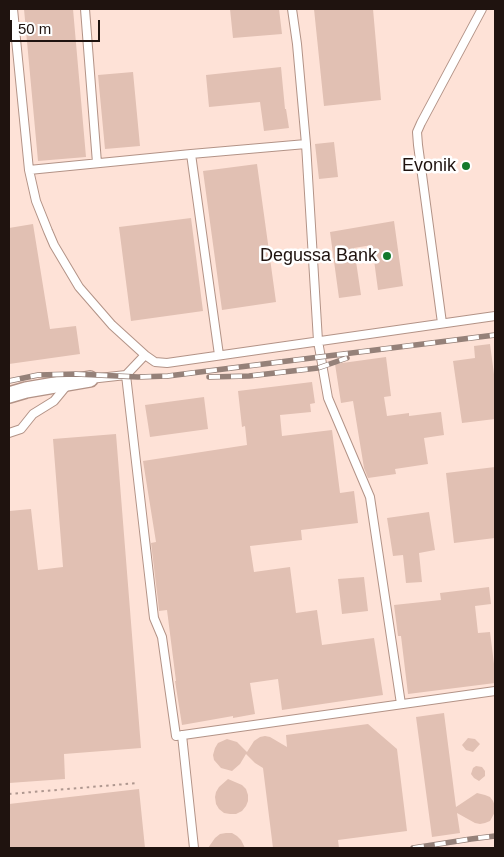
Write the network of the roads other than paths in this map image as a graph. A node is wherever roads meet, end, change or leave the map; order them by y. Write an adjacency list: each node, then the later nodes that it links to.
1 (13, 9): 8 (lane)
2 (85, 9): 7 (lane)
3 (292, 9): 5 (lane)
4 (482, 9): 11 (lane)
5 (306, 144): 6 (lane); 12 (lane)
6 (191, 154): 7 (lane); 14 (lane)
7 (97, 163): 8 (lane)
8 (28, 170): 13 (lane)
9 (495, 316): 10 (lane); 11 (lane)
10 (495, 320)
11 (442, 323): 12 (lane)
12 (318, 341): 14 (lane); 21 (lane)
13 (145, 355): 14 (lane); 15 (lane)
14 (219, 355)
15 (126, 375): 16 (lane); 22 (lane)
16 (90, 379): 17 (street)
17 (70, 382): 18 (street); 19 (lane)
18 (9, 395)
19 (9, 433)
20 (495, 691): 21 (lane)
21 (401, 704): 22 (lane)
22 (182, 735): 23 (lane)
23 (194, 848)

